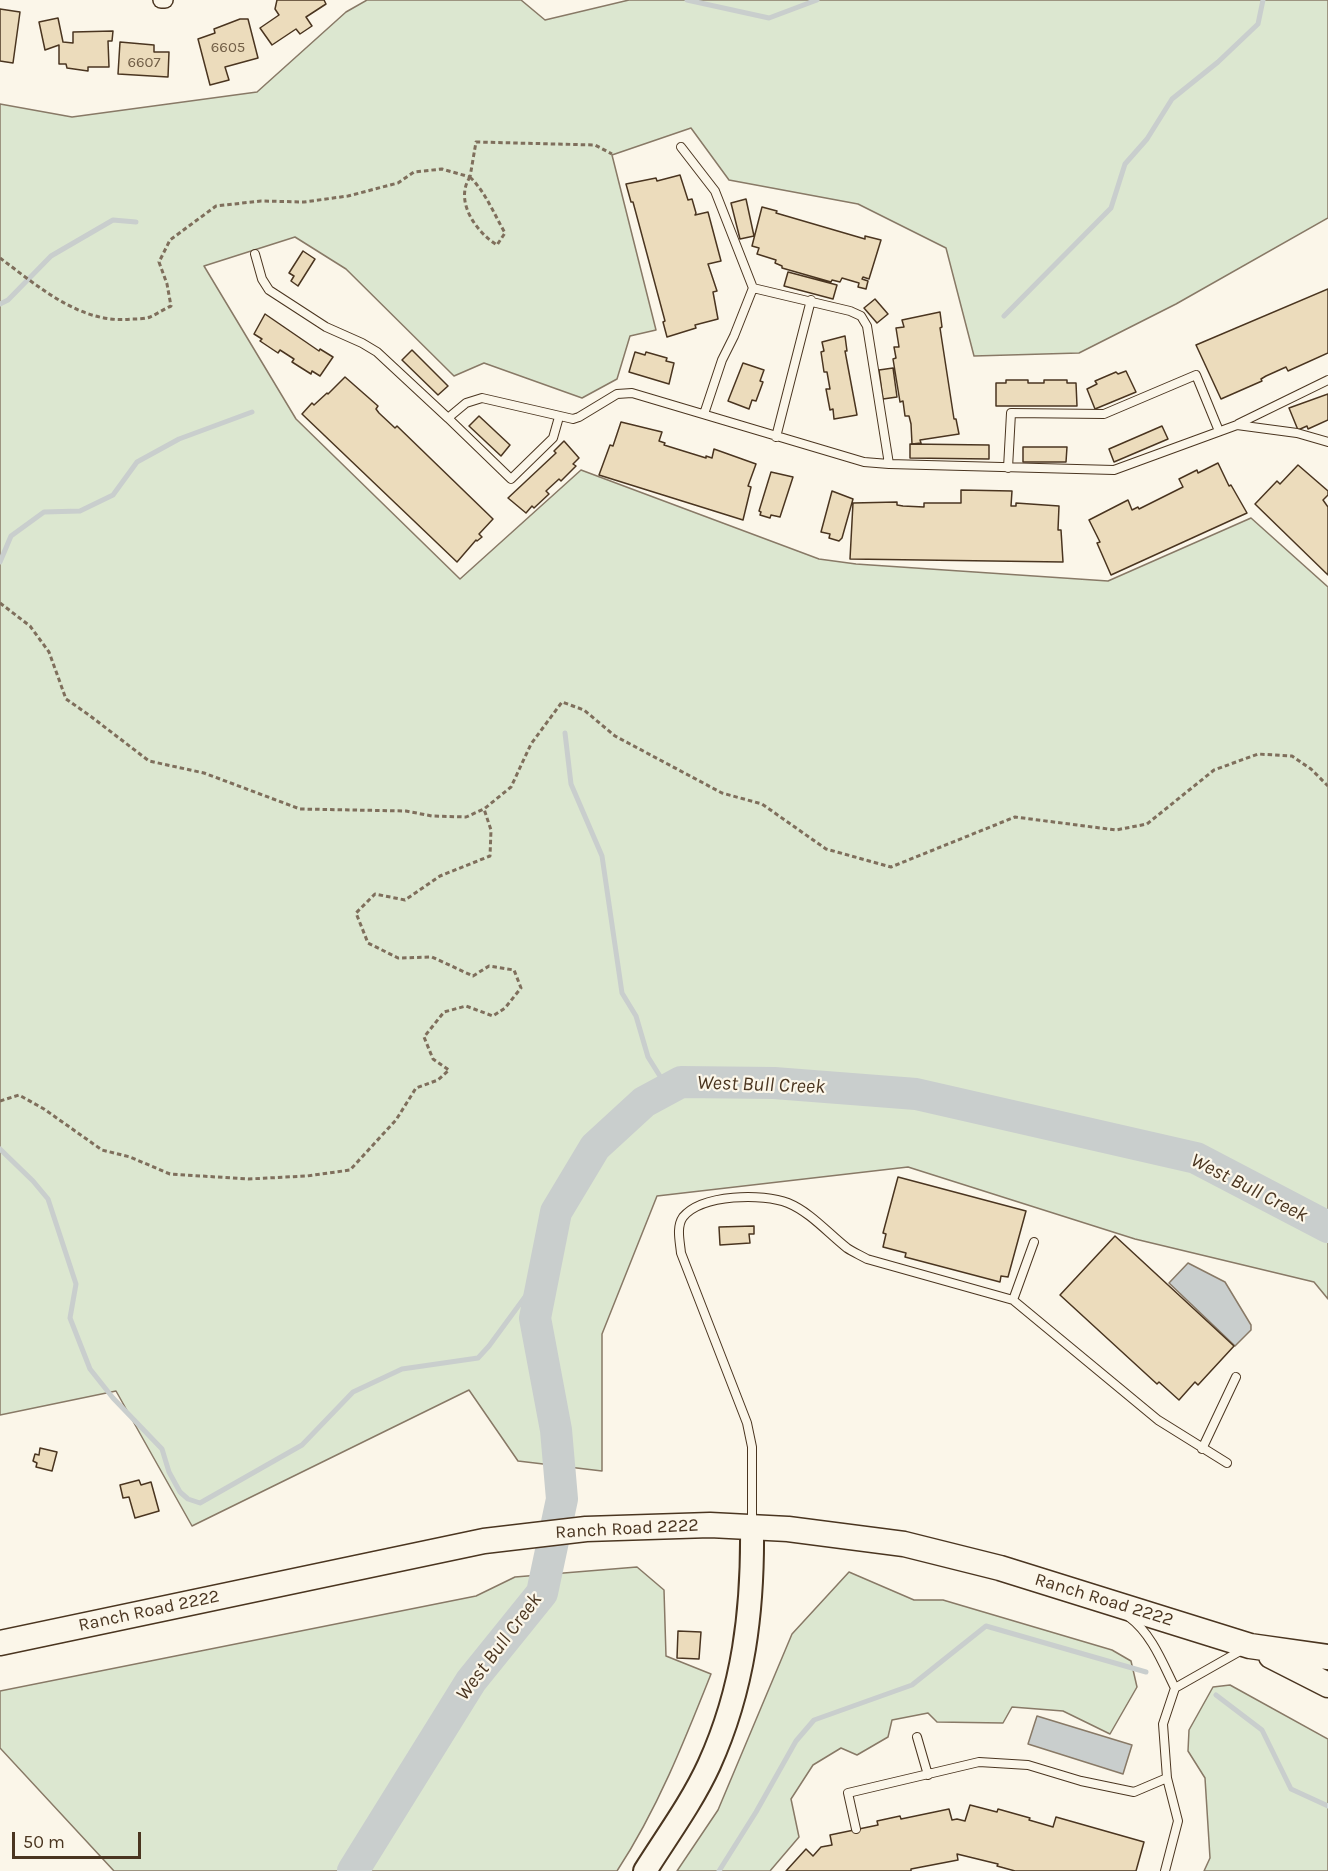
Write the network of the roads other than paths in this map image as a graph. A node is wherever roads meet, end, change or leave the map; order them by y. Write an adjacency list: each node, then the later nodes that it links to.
1 (681, 147): 3 (lane)
2 (255, 254): 8 (lane)
3 (753, 288): 4 (lane); 6 (lane)
4 (811, 300): 11 (lane); 13 (lane)
5 (1328, 380): 9 (lane)
6 (704, 414): 7 (lane); 11 (lane)
7 (559, 417): 8 (lane); 8 (lane)
8 (448, 418)
9 (1237, 425): 10 (lane); 12 (lane)
10 (1220, 431): 14 (lane); 14 (lane)
11 (776, 437): 13 (lane)
12 (1328, 442)
13 (889, 464): 14 (lane)
14 (1008, 468)
15 (1034, 1242): 16 (lane)
16 (1012, 1300): 18 (lane); 20 (lane)
17 (1236, 1377): 18 (lane)
18 (1202, 1449): 19 (lane)
19 (1227, 1463)
20 (752, 1527): 21 (main road, Ranch Road 2222); 22 (main road, Ranch Road 2222); 31 (street)
21 (1108, 1601): 23 (main road, Ranch Road 2222); 26 (lane)
22 (0, 1643)
23 (1250, 1646): 24 (main road, Ranch Road 2222); 25 (main road, Ranch Road 2222); 26 (lane)
24 (1328, 1657)
25 (1328, 1684)
26 (1175, 1688): 29 (lane)
27 (917, 1737): 28 (lane)
28 (928, 1774): 29 (lane); 30 (lane)
29 (1167, 1778): 32 (lane)
30 (856, 1829)
31 (645, 1871)
32 (1164, 1871)

